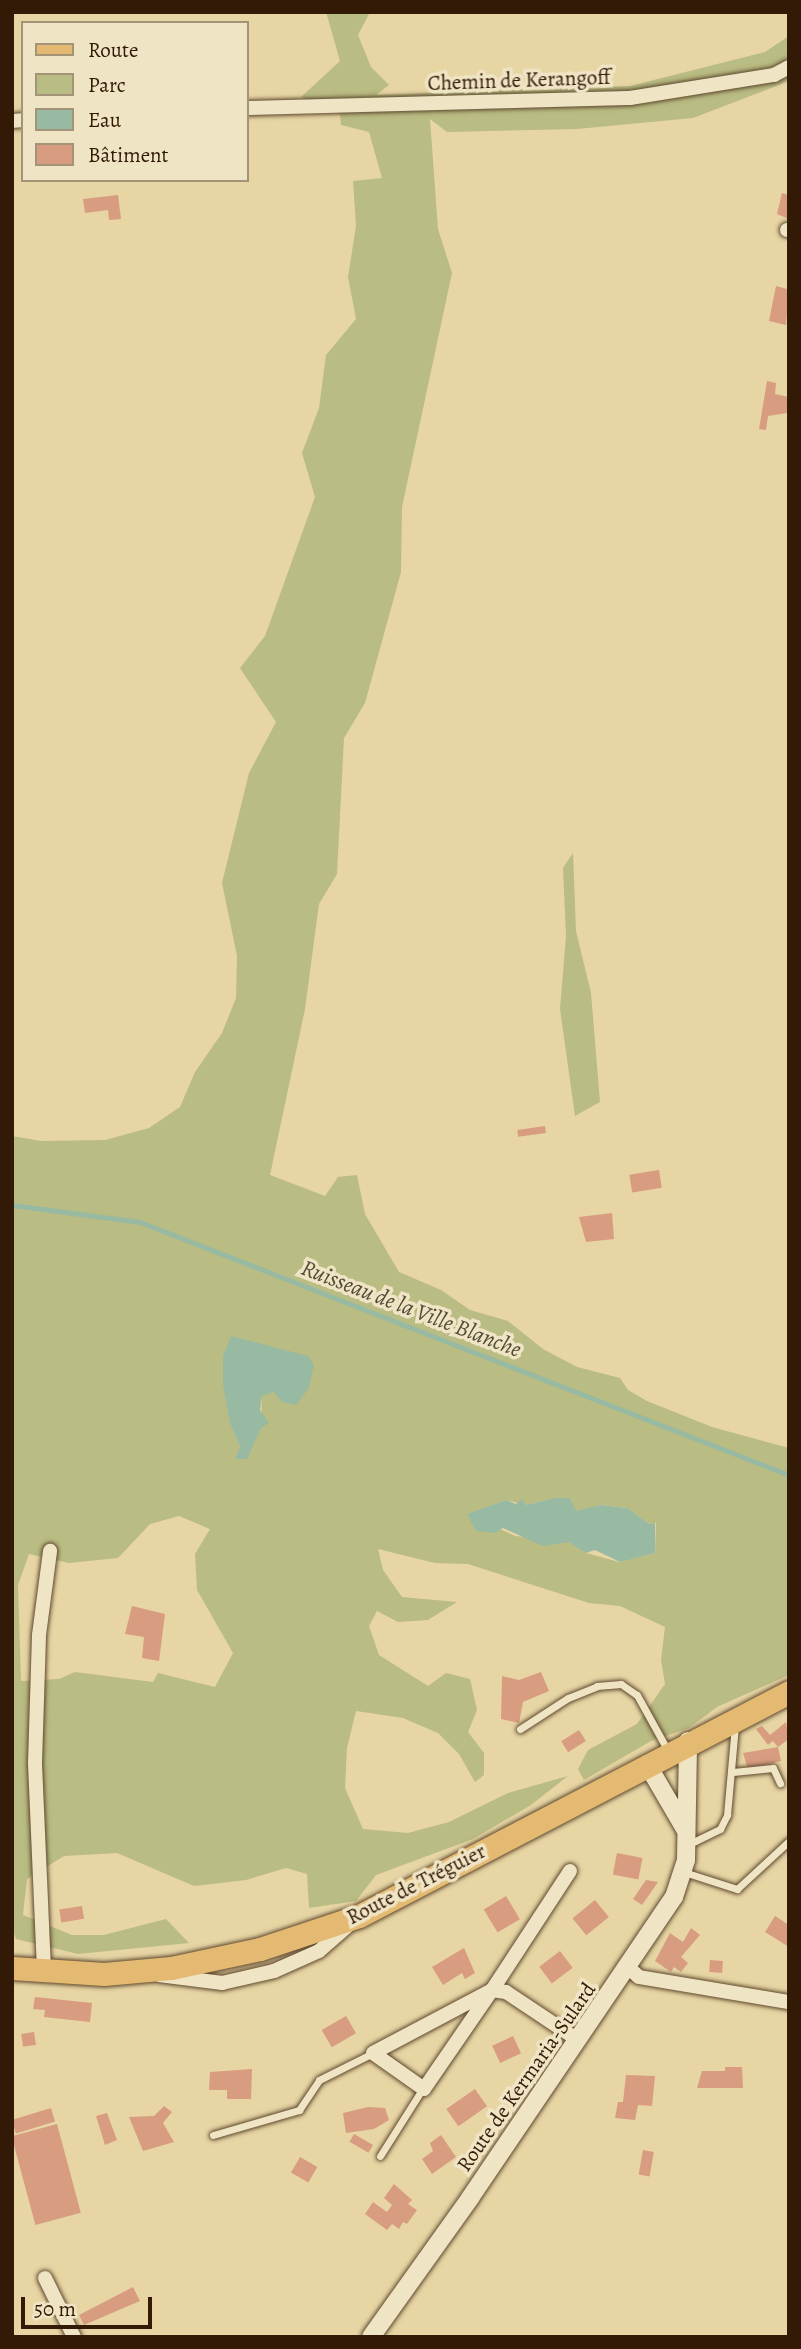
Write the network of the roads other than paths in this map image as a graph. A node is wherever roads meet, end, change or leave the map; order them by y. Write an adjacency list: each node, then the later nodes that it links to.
1 (789, 67): 2 (street, Chemin de Kerangoff)
2 (248, 108)
3 (50, 1551): 17 (street)
4 (789, 1692): 5 (main road, Route de Tréguier)
5 (736, 1719): 7 (main road, Route de Tréguier); 9 (lane)
6 (520, 1729): 7 (lane)
7 (678, 1747): 8 (main road, Route de Tréguier); 11 (street, Route de Kermaria-Sulard)
8 (647, 1764): 11 (street); 17 (main road, Route de Tréguier)
9 (733, 1772): 10 (lane); 11 (lane)
10 (780, 1783)
11 (686, 1837): 14 (street, Route de Kermaria-Sulard)
12 (789, 1841): 14 (lane)
13 (570, 1871): 18 (street)
14 (684, 1872): 16 (street, Route de Kermaria-Sulard)
15 (12, 1968): 17 (main road, Route de Tréguier)
16 (629, 1968): 19 (street); 20 (street, Route de Kermaria-Sulard)
17 (44, 1970)
18 (492, 1990): 20 (street); 21 (street); 22 (street)
19 (789, 2001)
20 (578, 2039): 27 (street, Route de Kermaria-Sulard)
21 (373, 2053): 22 (street); 23 (lane)
22 (423, 2088): 24 (lane)
23 (213, 2135)
24 (380, 2156)
25 (45, 2278): 26 (street)
26 (74, 2337)
27 (370, 2337)

